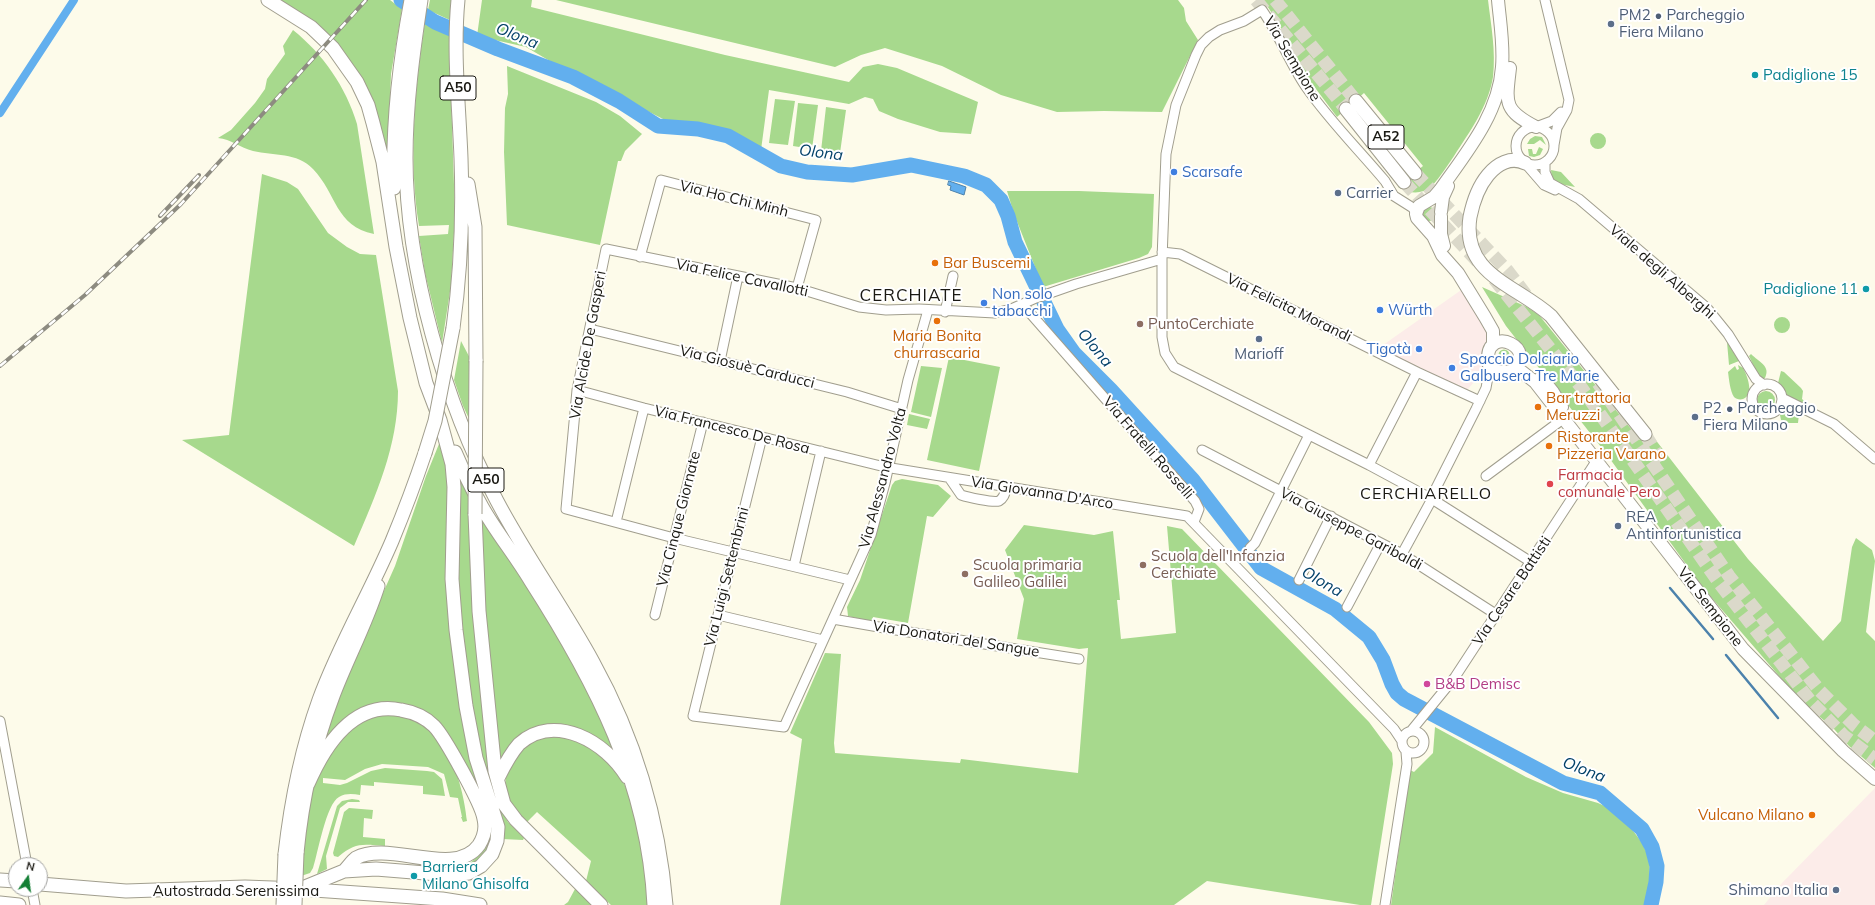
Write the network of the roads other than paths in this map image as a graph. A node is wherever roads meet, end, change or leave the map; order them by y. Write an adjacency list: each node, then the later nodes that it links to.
1 (268, 0): 24 (highway)
2 (411, 0): 7 (highway)
3 (421, 0): 7 (highway, A50)
4 (458, 0): 12 (highway, A50)
5 (1545, 0): 8 (street)
6 (1499, 5): 11 (main road); 16 (main road)
7 (412, 23): 24 (highway); 111 (highway, A50)
8 (1565, 89): 11 (street); 13 (street)
9 (1356, 101): 17 (highway, A52)
10 (1346, 109): 19 (highway, A52)
11 (1536, 128): 13 (street); 14 (street)
12 (460, 134): 71 (highway, A50, bridge); 95 (highway, bridge)
13 (1554, 145): 15 (street)
14 (1525, 162): 15 (street); 20 (street, Viale degli Alberghi); 53 (highway)
15 (1545, 162): 20 (street, Viale degli Alberghi)
16 (1458, 165): 21 (main road); 22 (main road)
17 (1415, 173)
18 (1385, 181): 21 (street, Via Sempione); 23 (street, Via Sempione); 26 (street, Via Sempione)
19 (1404, 182)
20 (1567, 191): 39 (street, Viale degli Alberghi)
21 (1424, 203): 22 (main road); 23 (main road)
22 (1441, 214): 23 (main road); 35 (main road)
23 (1419, 219): 36 (main road, Via Sempione)
24 (396, 248): 51 (highway)
25 (606, 249): 27 (street, Via Felice Cavallotti); 34 (street, Via Alcide De Gasperi)
26 (1162, 255): 31 (street, Via Felice Cavallotti); 42 (street, Via Felicita Morandi); 54 (street)
27 (640, 257): 28 (street, Via Felice Cavallotti); 30 (street, Via Ho Chi Minh)
28 (738, 276): 30 (street, Via Felice Cavallotti); 38 (street)
29 (952, 276): 33 (street)
30 (797, 288): 32 (street, Via Felice Cavallotti)
31 (1023, 305): 33 (street, Via Felice Cavallotti); 69 (street, Via Fratelli Rosselli)
32 (928, 310): 33 (street, Via Felice Cavallotti); 49 (street, Via Alessandro Volta)
33 (945, 312)
34 (590, 329): 38 (street, Via Giosuè Carducci); 44 (street, Via Alcide De Gasperi)
35 (1508, 342): 36 (main road); 37 (main road)
36 (1493, 345): 40 (main road)
37 (1520, 358): 41 (main road); 50 (main road, Via Sempione)
38 (720, 361): 49 (street, Via Giosuè Carducci)
39 (1747, 363): 43 (street, Viale degli Alberghi); 45 (street, Viale degli Alberghi)
40 (1495, 369): 41 (main road); 46 (street)
41 (1512, 371): 50 (main road, Via Sempione)
42 (1417, 372): 46 (street, Via Felicita Morandi); 60 (street)
43 (1764, 385): 45 (street); 47 (street)
44 (577, 390): 48 (street, Via Francesco De Rosa); 68 (street, Via Alcide De Gasperi)
45 (1752, 395): 47 (street)
46 (1480, 401): 66 (street)
47 (1782, 401): 58 (street)
48 (644, 408): 52 (street, Via Francesco De Rosa); 68 (street)
49 (902, 410): 61 (street, Via Alessandro Volta)
50 (1563, 418): 59 (main road, Via Sempione); 62 (street)
51 (440, 420): 98 (highway); 101 (highway)
52 (703, 422): 55 (street, Via Francesco De Rosa); 70 (street, Via Cinque Giornate)
53 (1645, 434)
54 (1309, 435): 60 (street); 65 (street)
55 (762, 437): 57 (street, Via Francesco De Rosa); 74 (street, Via Luigi Settembrini)
56 (1202, 450): 65 (street, Via Giuseppe Garibaldi)
57 (821, 451): 61 (street, Via Francesco De Rosa); 77 (street)
58 (1875, 459)
59 (1597, 460): 76 (street, Via Cesare Battisti); 96 (main road, Via Sempione)
60 (1369, 466): 66 (street)
61 (888, 467): 63 (street, Via Giovanna D'Arco); 78 (street, Via Alessandro Volta)
62 (1486, 476)
63 (950, 479): 64 (street, Via Giovanna D'Arco); 64 (street)
64 (1007, 487): 69 (street, Via Giovanna D'Arco)
65 (1281, 491): 67 (street, Via Giuseppe Garibaldi); 73 (street)
66 (1431, 498): 75 (street); 76 (street)
67 (1331, 516): 72 (street, Via Giuseppe Garibaldi); 79 (street)
68 (616, 522): 70 (street, Via Alcide De Gasperi)
69 (1194, 522): 90 (street, Via Fratelli Rosselli)
70 (674, 538): 74 (street, Via Alcide De Gasperi); 81 (street, Via Cinque Giornate)
71 (392, 541): 97 (highway); 99 (highway, A50)
72 (1381, 543): 75 (street, Via Giuseppe Garibaldi); 80 (street)
73 (1250, 548)
74 (733, 552): 77 (street, Via Alcide De Gasperi); 82 (street, Via Luigi Settembrini)
75 (1402, 554): 83 (street, Via Giuseppe Garibaldi)
76 (1531, 562): 83 (street, Via Cesare Battisti)
77 (794, 566): 78 (street, Via Alcide De Gasperi)
78 (850, 580): 84 (street, Via Alessandro Volta)
79 (1299, 580)
80 (1347, 607)
81 (655, 615)
82 (718, 615): 85 (street); 89 (street, Via Luigi Settembrini)
83 (1497, 615): 87 (street, Via Cesare Battisti)
84 (833, 619): 85 (street, Via Alessandro Volta); 86 (street, Via Donatori del Sangue)
85 (823, 640): 89 (street, Via Alessandro Volta)
86 (1079, 659)
87 (1423, 718): 91 (street, Via Cesare Battisti); 92 (street, Via Cesare Battisti)
88 (0, 721): 100 (street)
89 (784, 727)
90 (1394, 729): 91 (street); 93 (street, Via Fratelli Rosselli)
91 (1410, 731): 92 (street); 93 (street)
92 (1421, 734): 94 (street)
93 (1402, 741): 94 (street)
94 (1410, 753): 112 (street)
95 (498, 778): 98 (highway); 109 (highway)
96 (1875, 779)
97 (308, 784): 99 (highway); 101 (highway)
98 (632, 786): 110 (highway)
99 (291, 853): 106 (highway, A50, bridge); 107 (highway, bridge)
100 (26, 857)
101 (344, 871): 103 (highway)
102 (48, 885): 103 (highway, Autostrada Serenissima)
103 (300, 889): 108 (highway, Autostrada Serenissima)
104 (0, 903): 105 (highway)
105 (19, 905)
106 (283, 905)
107 (295, 905)
108 (480, 905)
109 (600, 905)
110 (654, 905)
111 (666, 905)
112 (1385, 905)

